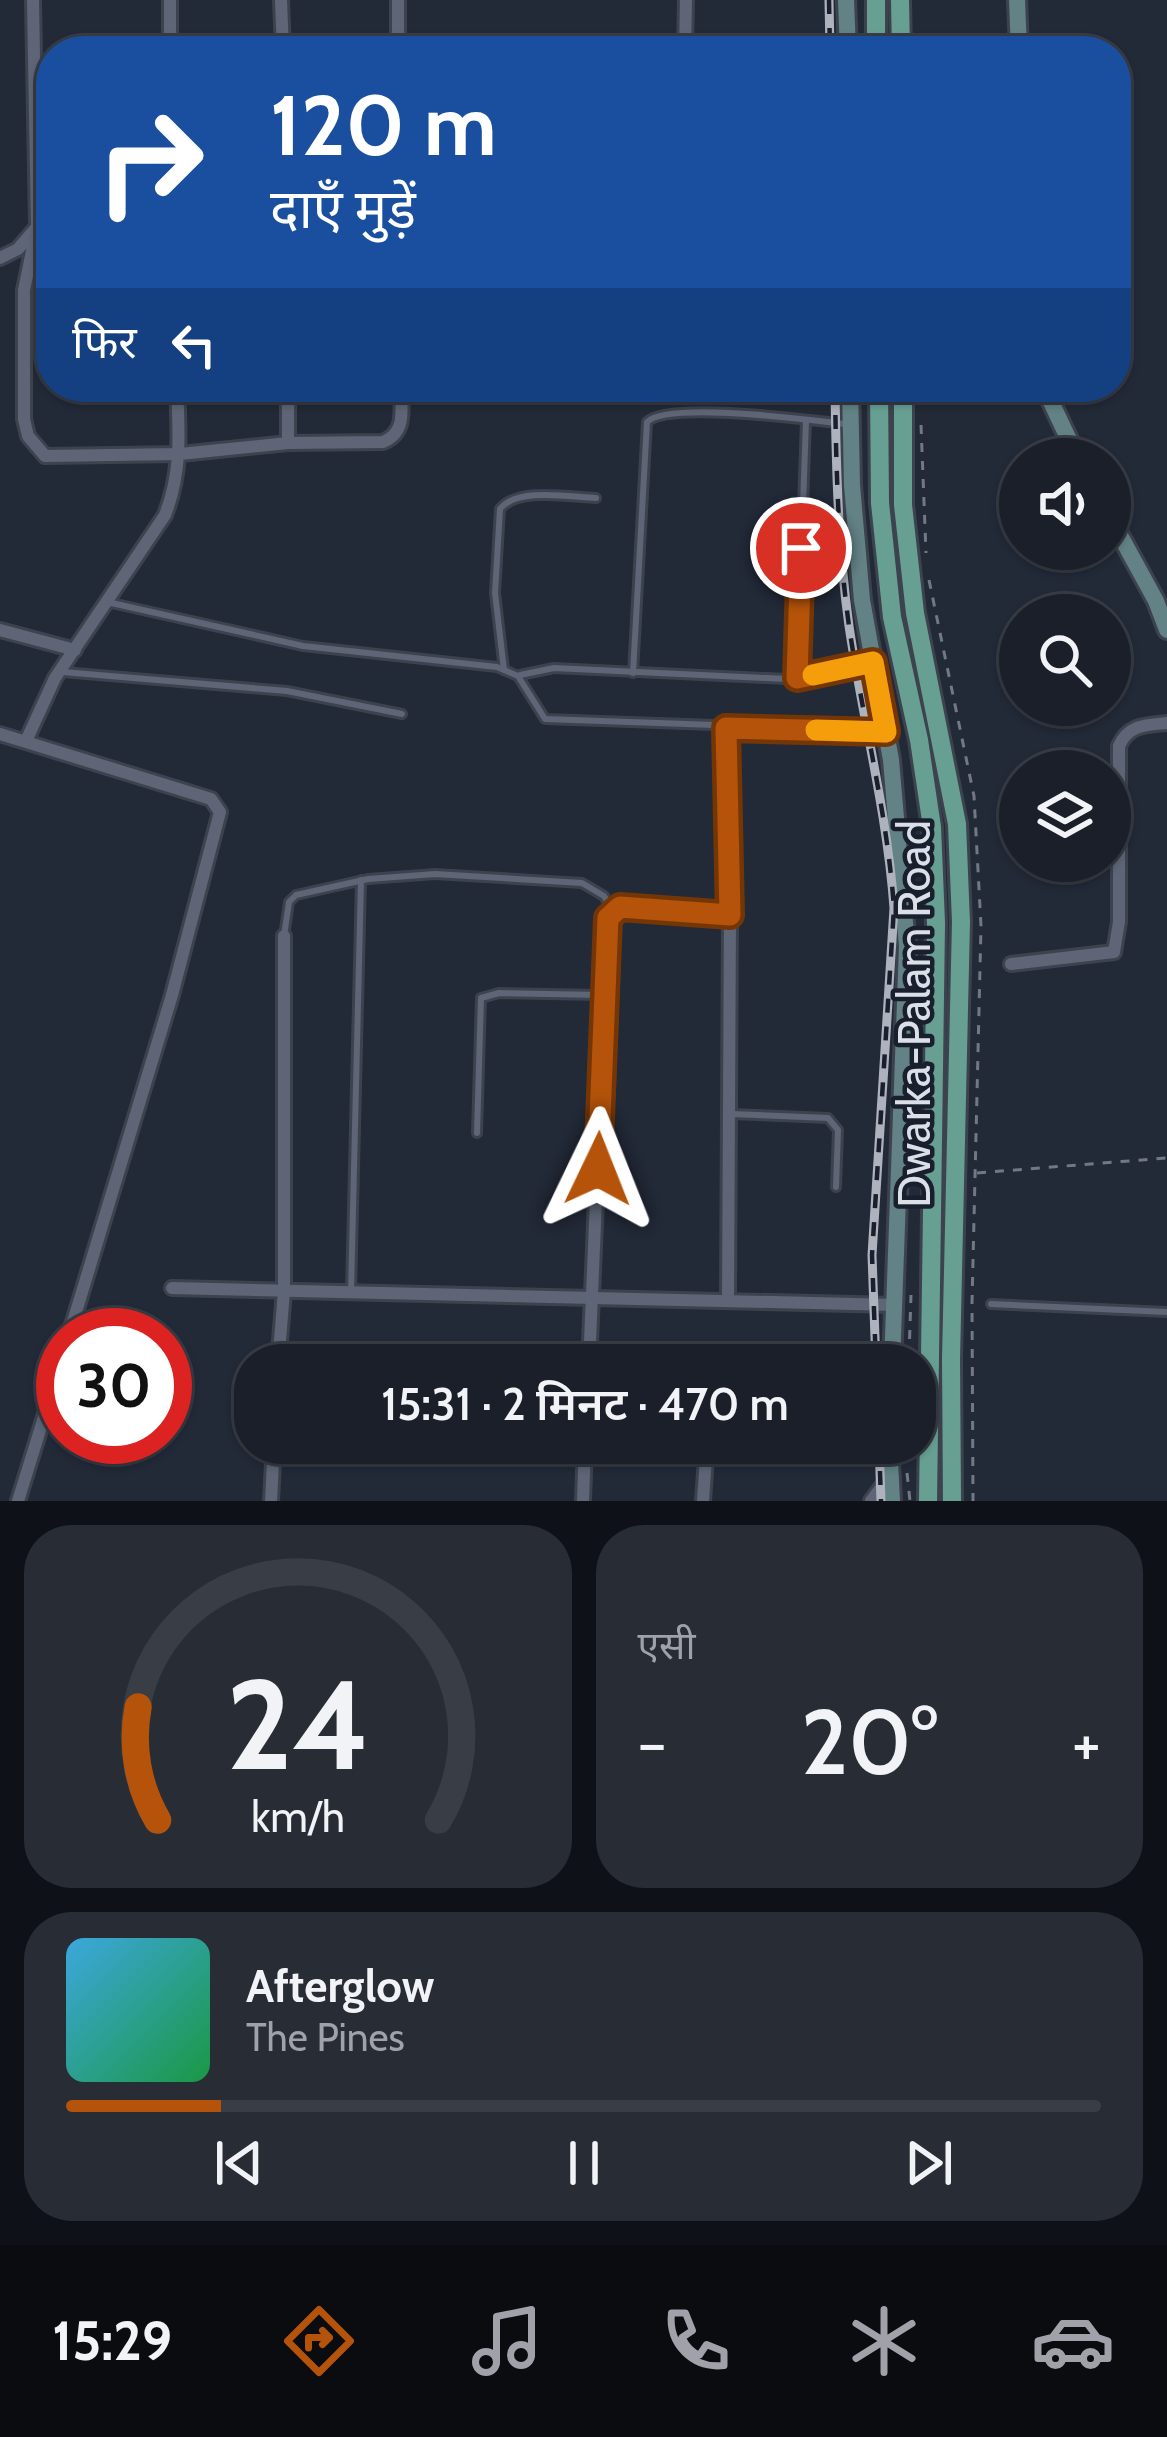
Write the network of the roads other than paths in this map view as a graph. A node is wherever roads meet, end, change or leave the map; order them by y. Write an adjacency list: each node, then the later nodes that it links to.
1 (32, 0): 18 (street)
2 (170, 0): 10 (street)
3 (281, 0): 11 (street)
4 (398, 0): 12 (street)
5 (686, 0): 13 (street)
6 (846, 0): 14 (street)
7 (875, 0): 15 (main road)
8 (900, 0): 16 (main road)
9 (1017, 0): 17 (street)
10 (170, 36)
11 (282, 36)
12 (398, 36)
13 (685, 36)
14 (847, 36)
15 (876, 36)
16 (901, 36)
17 (1018, 36)
18 (36, 75)
19 (36, 233): 21 (street)
20 (36, 252): 33 (street)
21 (0, 258)
22 (178, 402): 33 (street)
23 (289, 402): 32 (street)
24 (400, 402): 32 (street)
25 (850, 402): 30 (street)
26 (879, 402): 85 (main road, Dwarka-Palam Road)
27 (904, 402): 86 (main road, Dwarka-Palam Road)
28 (1051, 402): 31 (street)
29 (806, 420): 30 (lane); 43 (lane); 45 (lane)
30 (850, 424): 40 (street)
31 (1068, 438)
32 (288, 442): 33 (street)
33 (180, 454): 36 (street)
34 (596, 498): 41 (lane)
35 (1131, 555): 38 (street)
36 (107, 602): 39 (street); 41 (lane)
37 (0, 629): 39 (street)
38 (1167, 630)
39 (75, 650): 42 (street)
40 (873, 662): 45 (lane); 49 (street)
41 (504, 670): 44 (lane)
42 (59, 672): 46 (lane); 51 (street)
43 (633, 673): 44 (lane); 45 (lane)
44 (518, 676): 48 (lane)
45 (797, 678)
46 (402, 713)
47 (1167, 723): 56 (street)
48 (726, 728): 49 (lane); 54 (street)
49 (886, 732): 67 (street)
50 (0, 734): 51 (street)
51 (26, 741): 68 (street)
52 (361, 880): 53 (lane); 55 (lane); 63 (lane)
53 (612, 910): 54 (street); 57 (street)
54 (730, 915): 58 (street)
55 (284, 936): 62 (street)
56 (1011, 964)
57 (605, 996): 59 (lane); 64 (street)
58 (729, 1114): 60 (lane); 65 (street)
59 (477, 1133)
60 (836, 1187)
61 (172, 1288): 62 (street)
62 (284, 1291): 63 (street); 70 (street)
63 (351, 1292): 64 (street)
64 (592, 1299): 65 (street); 71 (street)
65 (728, 1300): 67 (street)
66 (992, 1304): 69 (lane)
67 (895, 1305): 72 (street)
68 (78, 1308)
69 (1167, 1312)
70 (280, 1344)
71 (590, 1344)
72 (893, 1344)
73 (36, 1443): 79 (street)
74 (273, 1464): 80 (street)
75 (584, 1464): 81 (street)
76 (705, 1464): 82 (street)
77 (890, 1464): 78 (street)
78 (890, 1476): 83 (street); 84 (street)
79 (18, 1501)
80 (271, 1501)
81 (583, 1501)
82 (703, 1501)
83 (871, 1501)
84 (892, 1501)
85 (928, 1501)
86 (952, 1501)

